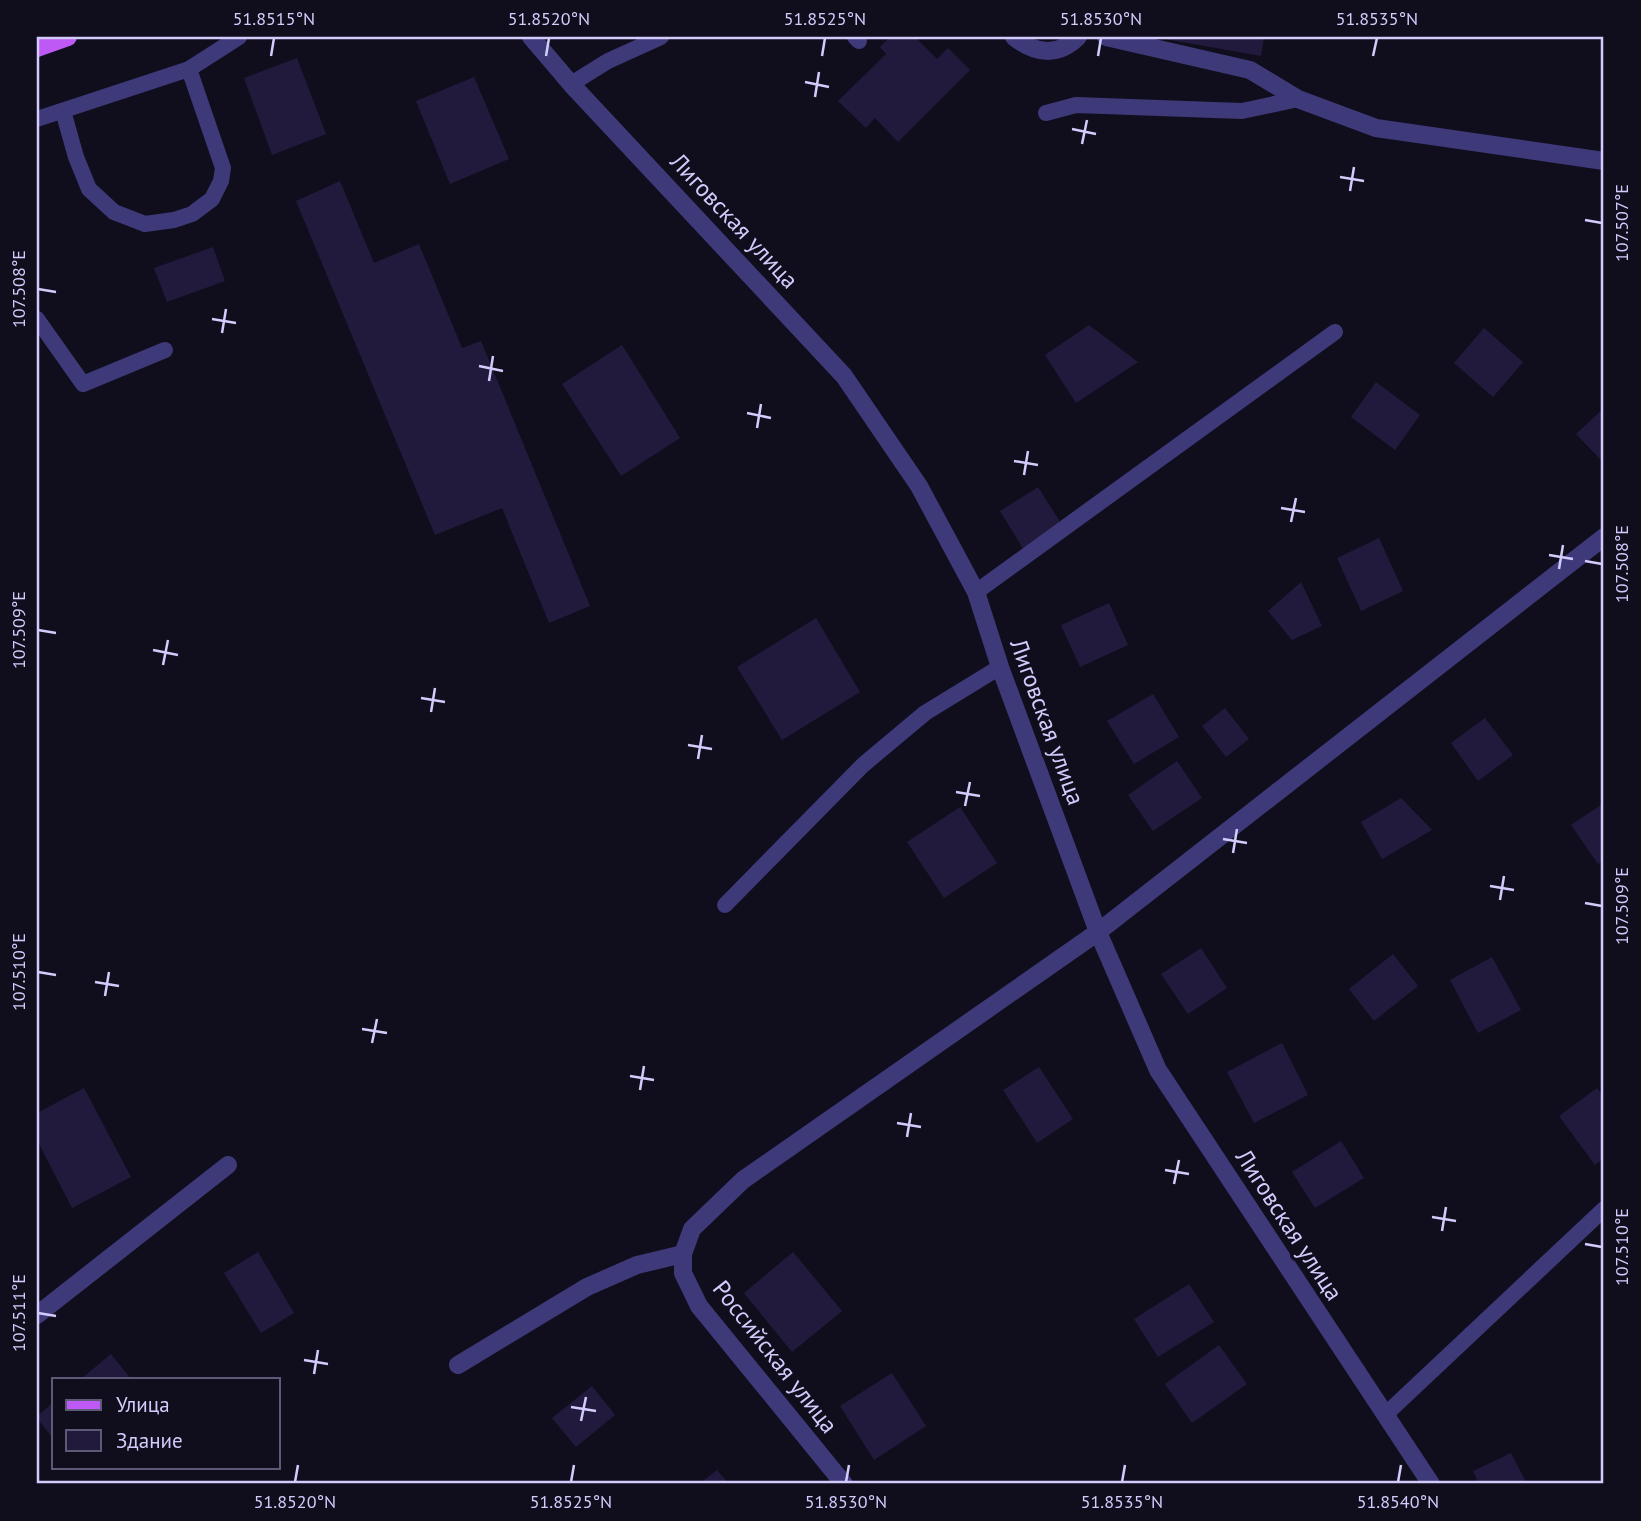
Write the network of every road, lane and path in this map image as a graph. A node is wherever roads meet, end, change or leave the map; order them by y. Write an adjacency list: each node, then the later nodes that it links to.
1 (68, 37): 8 (main road)
2 (239, 37): 9 (lane)
3 (531, 37): 10 (street, Лиговская улица)
4 (661, 37): 10 (lane)
5 (1014, 37): 6 (street)
6 (1078, 37)
7 (1107, 37): 11 (street)
8 (37, 48)
9 (189, 69): 12 (lane); 12 (lane)
10 (571, 84): 20 (street, Лиговская улица)
11 (1298, 99): 13 (lane); 15 (street)
12 (63, 111): 14 (lane)
13 (1046, 113)
14 (37, 119)
15 (1604, 162)
16 (37, 319): 18 (lane)
17 (1335, 332): 20 (lane)
18 (165, 350)
19 (1604, 537): 23 (street)
20 (976, 592): 21 (street, Лиговская улица)
21 (1000, 667): 22 (lane); 23 (street, Лиговская улица)
22 (725, 905)
23 (1098, 932): 26 (street); 29 (street, Лиговская улица)
24 (229, 1164): 27 (street)
25 (1604, 1209): 29 (lane)
26 (682, 1254): 28 (street); 30 (street, Российская улица)
27 (37, 1315)
28 (458, 1365)
29 (1385, 1415): 31 (street, Лиговская улица)
30 (844, 1484)
31 (1431, 1484)

